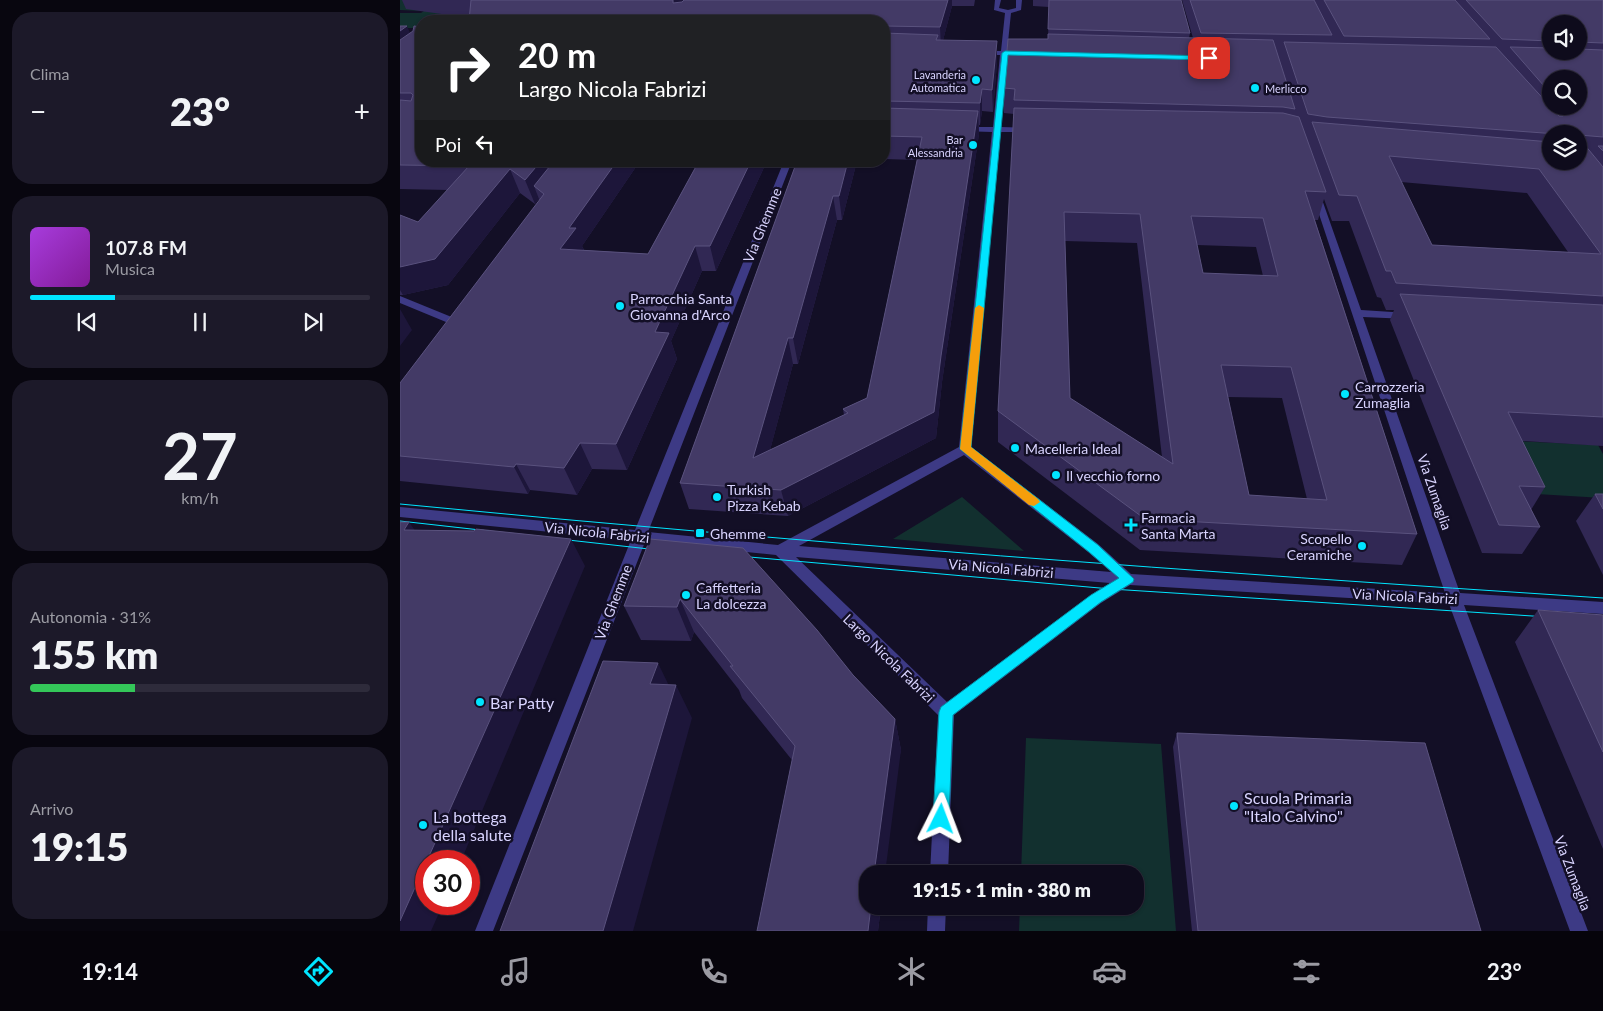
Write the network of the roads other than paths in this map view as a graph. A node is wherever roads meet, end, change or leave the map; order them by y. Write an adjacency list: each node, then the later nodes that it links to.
1 (998, 0): 3 (street)
2 (1019, 0): 3 (street)
3 (1008, 12): 5 (street)
4 (970, 52): 5 (street)
5 (1005, 53): 6 (street); 8 (street)
6 (1029, 54)
7 (951, 129): 8 (street)
8 (997, 130): 9 (street); 16 (street)
9 (1038, 130)
10 (786, 167): 18 (street, Via Ghemme)
11 (1313, 185): 13 (street, Via Zumaglia)
12 (400, 299): 15 (street)
13 (1356, 313): 14 (street); 21 (street, Via Zumaglia)
14 (1420, 317)
15 (442, 330)
16 (965, 449): 19 (street); 20 (street)
17 (400, 512): 18 (street, Via Nicola Fabrizi)
18 (639, 537): 19 (street, Via Nicola Fabrizi); 26 (street, Via Ghemme)
19 (780, 550): 20 (street, Via Nicola Fabrizi); 23 (street, Largo Nicola Fabrizi)
20 (1128, 579): 21 (street, Via Nicola Fabrizi); 23 (street, Largo Nicola Fabrizi)
21 (1455, 599): 22 (street, Via Nicola Fabrizi); 28 (street, Via Zumaglia)
22 (1603, 608)
23 (946, 712): 24 (street)
24 (939, 865)
25 (937, 915): 27 (street)
26 (484, 931)
27 (936, 931)
28 (1579, 931)

